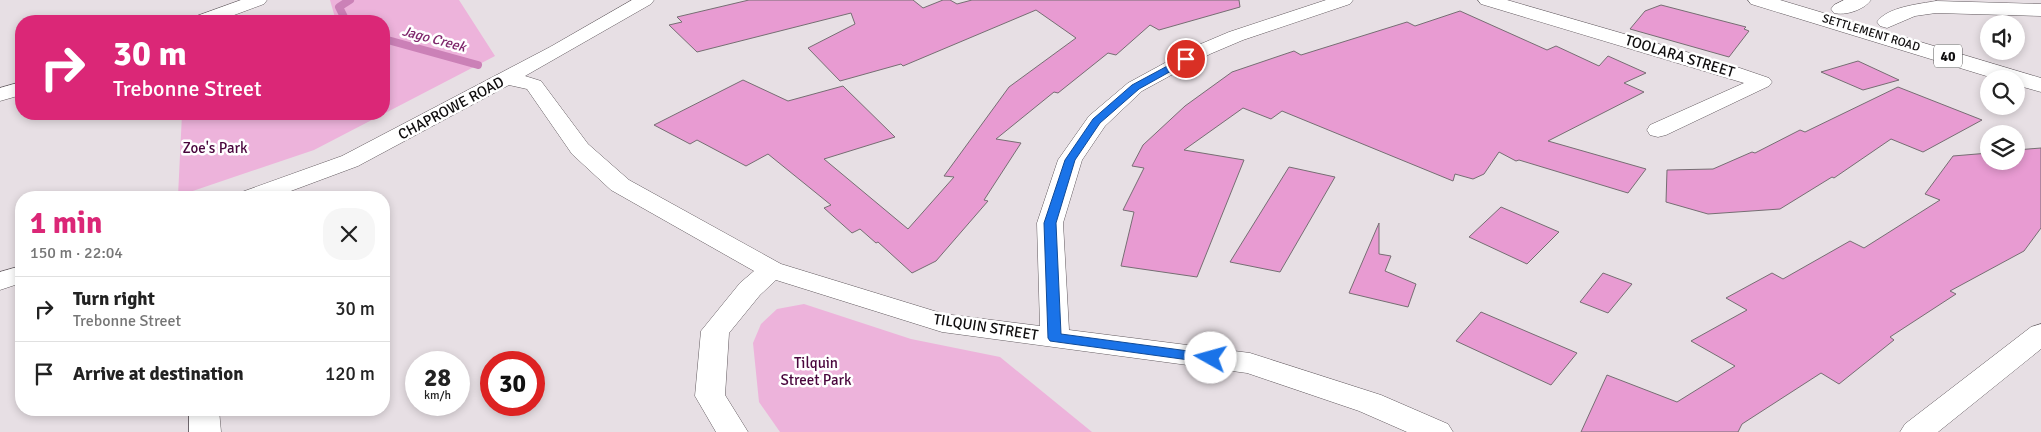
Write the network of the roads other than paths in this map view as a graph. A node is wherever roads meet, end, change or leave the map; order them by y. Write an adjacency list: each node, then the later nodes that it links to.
1 (258, 0): 11 (street)
2 (645, 0): 15 (street, CHAPROWE ROAD)
3 (1344, 0): 23 (street)
4 (1487, 0): 19 (street, TOOLARA STREET)
5 (1758, 0): 12 (main road, SETTLEMENT ROAD / 40)
6 (1810, 0): 12 (main road, SETTLEMENT ROAD / 40)
7 (1862, 0): 12 (main road)
8 (1998, 0): 9 (main road)
9 (2041, 4)
10 (2041, 10): 13 (main road)
11 (217, 15)
12 (1849, 21): 13 (main road); 16 (main road, SETTLEMENT ROAD / 40)
13 (1887, 22): 14 (main road, SETTLEMENT ROAD / 40)
14 (2041, 68)
15 (507, 78): 20 (street, CHAPROWE ROAD); 21 (street, TILQUIN STREET)
16 (2041, 85)
17 (15, 90): 18 (street)
18 (0, 95)
19 (1658, 130)
20 (267, 191)
21 (772, 270): 23 (street, TILQUIN STREET); 26 (street)
22 (2041, 334): 28 (street)
23 (1055, 338): 27 (street, TILQUIN STREET)
24 (204, 416): 25 (street)
25 (205, 432)
26 (732, 432)
27 (1437, 432)
28 (1916, 432)

